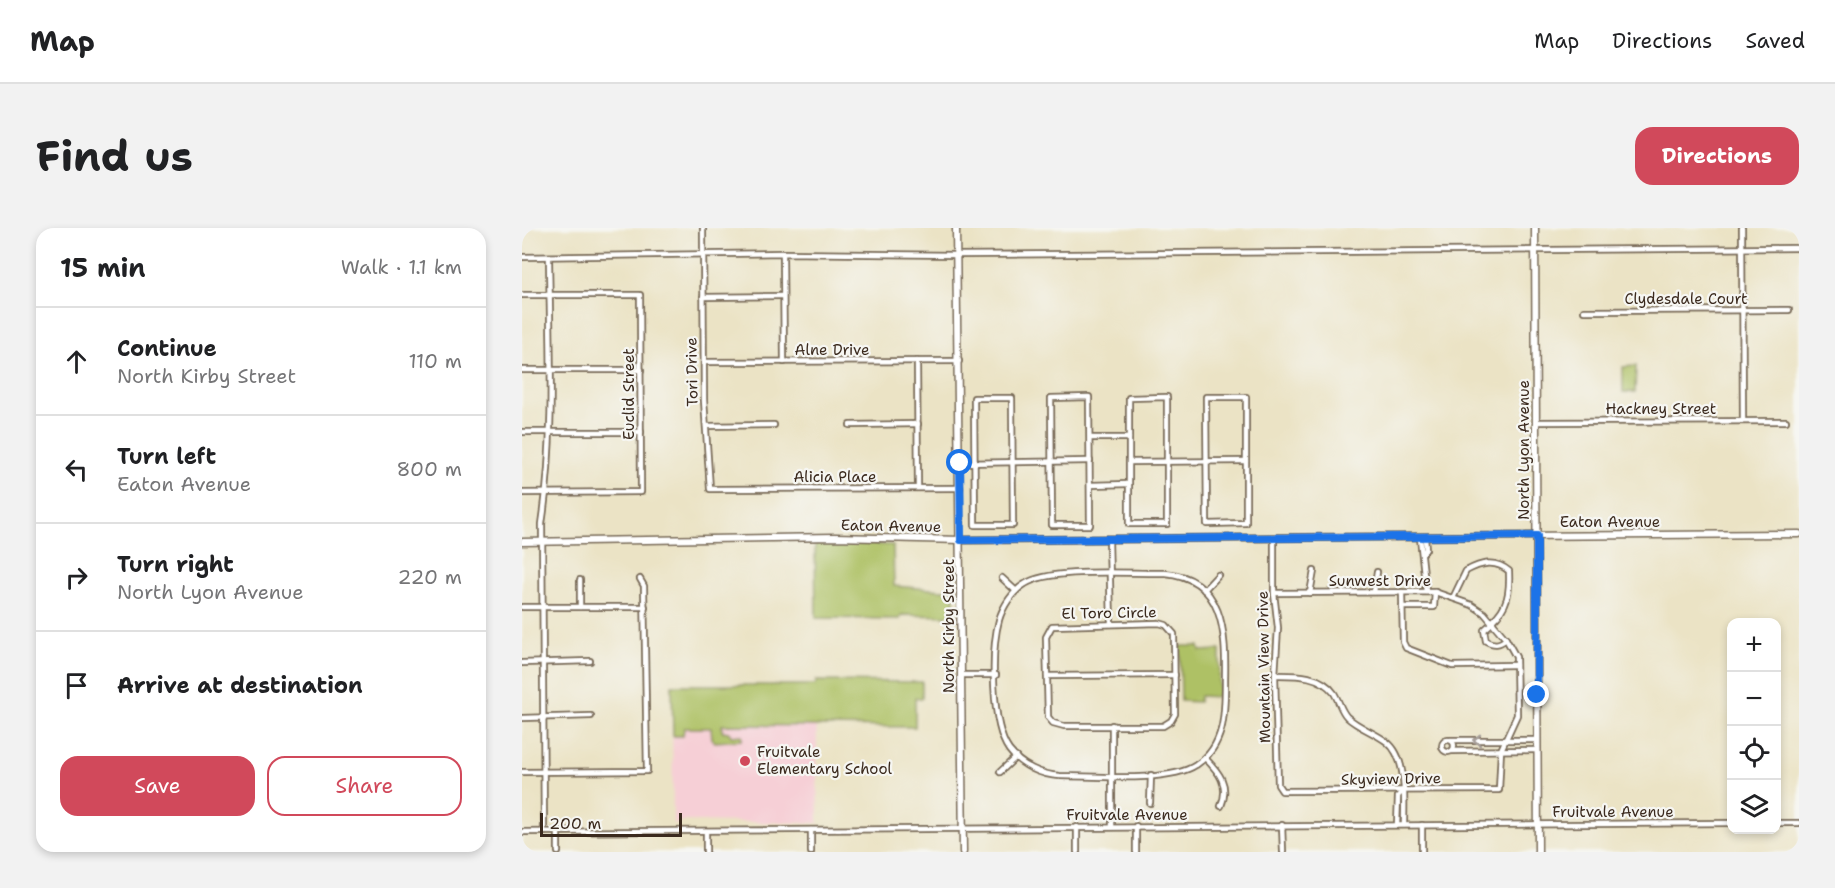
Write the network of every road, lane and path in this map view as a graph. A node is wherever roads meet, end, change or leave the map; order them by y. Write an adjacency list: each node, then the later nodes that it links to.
1 (703, 228): 9 (street, Tori Drive)
2 (957, 228): 10 (street, North Kirby Street)
3 (1535, 228): 7 (street, North Lyon Avenue)
4 (1742, 228): 6 (street)
5 (1799, 248): 6 (street)
6 (1742, 249): 7 (street); 17 (street)
7 (1535, 251): 10 (street); 29 (street, North Lyon Avenue)
8 (783, 253): 9 (street); 10 (street); 15 (street)
9 (703, 254): 11 (street); 16 (street, Tori Drive)
10 (956, 255): 21 (street, North Kirby Street)
11 (549, 257): 12 (street); 14 (street)
12 (522, 258)
13 (522, 295): 14 (street)
14 (549, 295): 25 (street); 26 (street, Euclid Street)
15 (783, 296): 16 (street); 23 (street)
16 (703, 297): 22 (street, Tori Drive)
17 (1742, 310): 18 (street, Clydesdale Court); 19 (street, Clydesdale Court); 27 (street)
18 (1789, 310)
19 (1584, 311)
20 (917, 361): 21 (street, Alne Drive); 23 (street, Alne Drive); 30 (street)
21 (959, 361): 47 (street, North Kirby Street)
22 (704, 362): 23 (street, Alne Drive); 33 (street, Tori Drive)
23 (784, 362)
24 (522, 370): 25 (street)
25 (550, 370): 26 (street); 35 (street)
26 (641, 370): 36 (street, Euclid Street)
27 (1743, 421): 28 (street, Hackney Street); 29 (street, Hackney Street)
28 (1786, 421)
29 (1536, 422): 56 (street, North Lyon Avenue)
30 (918, 424): 32 (street); 50 (street)
31 (774, 425): 33 (street)
32 (850, 425)
33 (706, 426): 52 (street, Tori Drive)
34 (522, 432): 35 (street)
35 (548, 432): 36 (street); 54 (street)
36 (641, 432): 54 (street, Euclid Street)
37 (1090, 438): 38 (street); 39 (street); 45 (street)
38 (1129, 438): 40 (street); 46 (street)
39 (1090, 461): 45 (street); 49 (street)
40 (1167, 461): 41 (street); 46 (street); 48 (street)
41 (1206, 461): 42 (street); 42 (street); 42 (street)
42 (1246, 461)
43 (974, 462): 44 (street); 44 (street); 44 (street); 47 (street)
44 (1012, 462): 45 (street)
45 (1052, 462): 49 (street)
46 (1129, 462): 48 (street)
47 (960, 463): 51 (street, North Kirby Street)
48 (1129, 484): 49 (street)
49 (1090, 485)
50 (918, 488): 51 (street, Alicia Place); 52 (street, Alicia Place)
51 (960, 488): 60 (street, North Kirby Street)
52 (710, 489)
53 (522, 493): 54 (street)
54 (546, 493): 62 (street)
55 (1799, 534): 56 (street, Eaton Avenue)
56 (1537, 536): 58 (street, Eaton Avenue); 101 (street, North Lyon Avenue)
57 (1274, 538): 58 (street, Eaton Avenue); 59 (street, Eaton Avenue); 76 (street, Mountain View Drive)
58 (1423, 538): 74 (street)
59 (1109, 539): 60 (street, Eaton Avenue); 65 (street)
60 (961, 540): 62 (street, Eaton Avenue); 91 (street, North Kirby Street)
61 (522, 542): 62 (street, Eaton Avenue)
62 (542, 542): 80 (street)
63 (1314, 572): 77 (street)
64 (1377, 572): 72 (street)
65 (1110, 574): 70 (street); 71 (street); 85 (street)
66 (1218, 575): 70 (street)
67 (1002, 578): 71 (street)
68 (640, 579): 82 (street)
69 (580, 580): 81 (street)
70 (1204, 590): 109 (street)
71 (1016, 591): 92 (street)
72 (1374, 592): 73 (street, Sunwest Drive); 77 (street, Sunwest Drive)
73 (1402, 592): 74 (street, Sunwest Drive); 83 (street)
74 (1426, 592): 75 (street, Sunwest Drive)
75 (1435, 592): 78 (street, Sunwest Drive); 83 (street)
76 (1274, 593): 77 (street, Sunwest Drive); 94 (street, Mountain View Drive)
77 (1310, 593)
78 (1453, 598): 84 (street, Sunwest Drive); 84 (street)
79 (522, 607): 80 (street)
80 (542, 607): 81 (street); 87 (street)
81 (580, 607): 82 (street)
82 (645, 607): 111 (street)
83 (1402, 607): 90 (street)
84 (1493, 622): 86 (street, Sunwest Drive); 86 (street)
85 (1111, 624): 93 (street, El Toro Circle); 95 (street, El Toro Circle)
86 (1506, 639): 90 (street, Sunwest Drive)
87 (543, 662): 88 (street); 89 (street); 98 (street)
88 (590, 662)
89 (522, 663)
90 (1516, 665): 103 (street, Sunwest Drive)
91 (962, 675): 92 (street); 131 (street, North Kirby Street)
92 (996, 675): 108 (street)
93 (1175, 675): 95 (street); 99 (street, El Toro Circle)
94 (1275, 675): 116 (street); 117 (street, Mountain View Drive)
95 (1047, 676): 99 (street, El Toro Circle)
96 (591, 716): 98 (street)
97 (522, 718): 98 (street)
98 (544, 718): 111 (street)
99 (1112, 725): 113 (street)
100 (1517, 740): 101 (street); 103 (street); 105 (street)
101 (1538, 740): 106 (street, North Lyon Avenue)
102 (1450, 741): 103 (street, one-way to 102); 107 (street); 107 (street)
103 (1504, 741): 104 (street, Sunwest Drive)
104 (1502, 750): 105 (street); 107 (street); 115 (street, Sunwest Drive)
105 (1517, 750): 106 (street)
106 (1538, 750): 123 (street, North Lyon Avenue)
107 (1452, 751)
108 (1016, 757): 112 (street); 113 (street)
109 (1205, 758): 114 (street); 119 (street)
110 (522, 772): 111 (street)
111 (544, 772): 135 (street)
112 (1000, 772)
113 (1112, 775): 114 (street); 130 (street)
114 (1150, 775): 118 (street)
115 (1498, 790): 116 (street, Skyview Drive)
116 (1402, 792): 117 (street, Skyview Drive); 125 (street); 126 (street)
117 (1284, 793)
118 (1150, 803)
119 (1221, 806)
120 (1727, 823): 123 (street, Fruitvale Avenue)
121 (1781, 823): 122 (street)
122 (1799, 823)
123 (1538, 824): 127 (street, Fruitvale Avenue); 145 (street, North Lyon Avenue)
124 (1282, 825): 125 (street, Fruitvale Avenue); 128 (street, Fruitvale Avenue); 143 (street)
125 (1397, 825): 126 (street, Fruitvale Avenue)
126 (1404, 825): 127 (street, Fruitvale Avenue)
127 (1422, 825): 144 (street)
128 (1136, 826): 130 (street, Fruitvale Avenue); 142 (street)
129 (1077, 827): 130 (street, Fruitvale Avenue); 131 (street, Fruitvale Avenue); 141 (street)
130 (1112, 827)
131 (963, 828): 132 (street, Fruitvale Avenue); 140 (street, North Kirby Street)
132 (811, 830): 133 (street, Fruitvale Avenue); 139 (street)
133 (706, 831): 136 (street, Fruitvale Avenue); 138 (street)
134 (522, 832): 135 (street, Fruitvale Avenue)
135 (544, 832): 136 (street, Fruitvale Avenue)
136 (558, 832): 137 (street)
137 (558, 852)
138 (706, 852)
139 (811, 852)
140 (963, 852)
141 (1077, 852)
142 (1136, 852)
143 (1283, 852)
144 (1422, 852)
145 (1538, 852)

